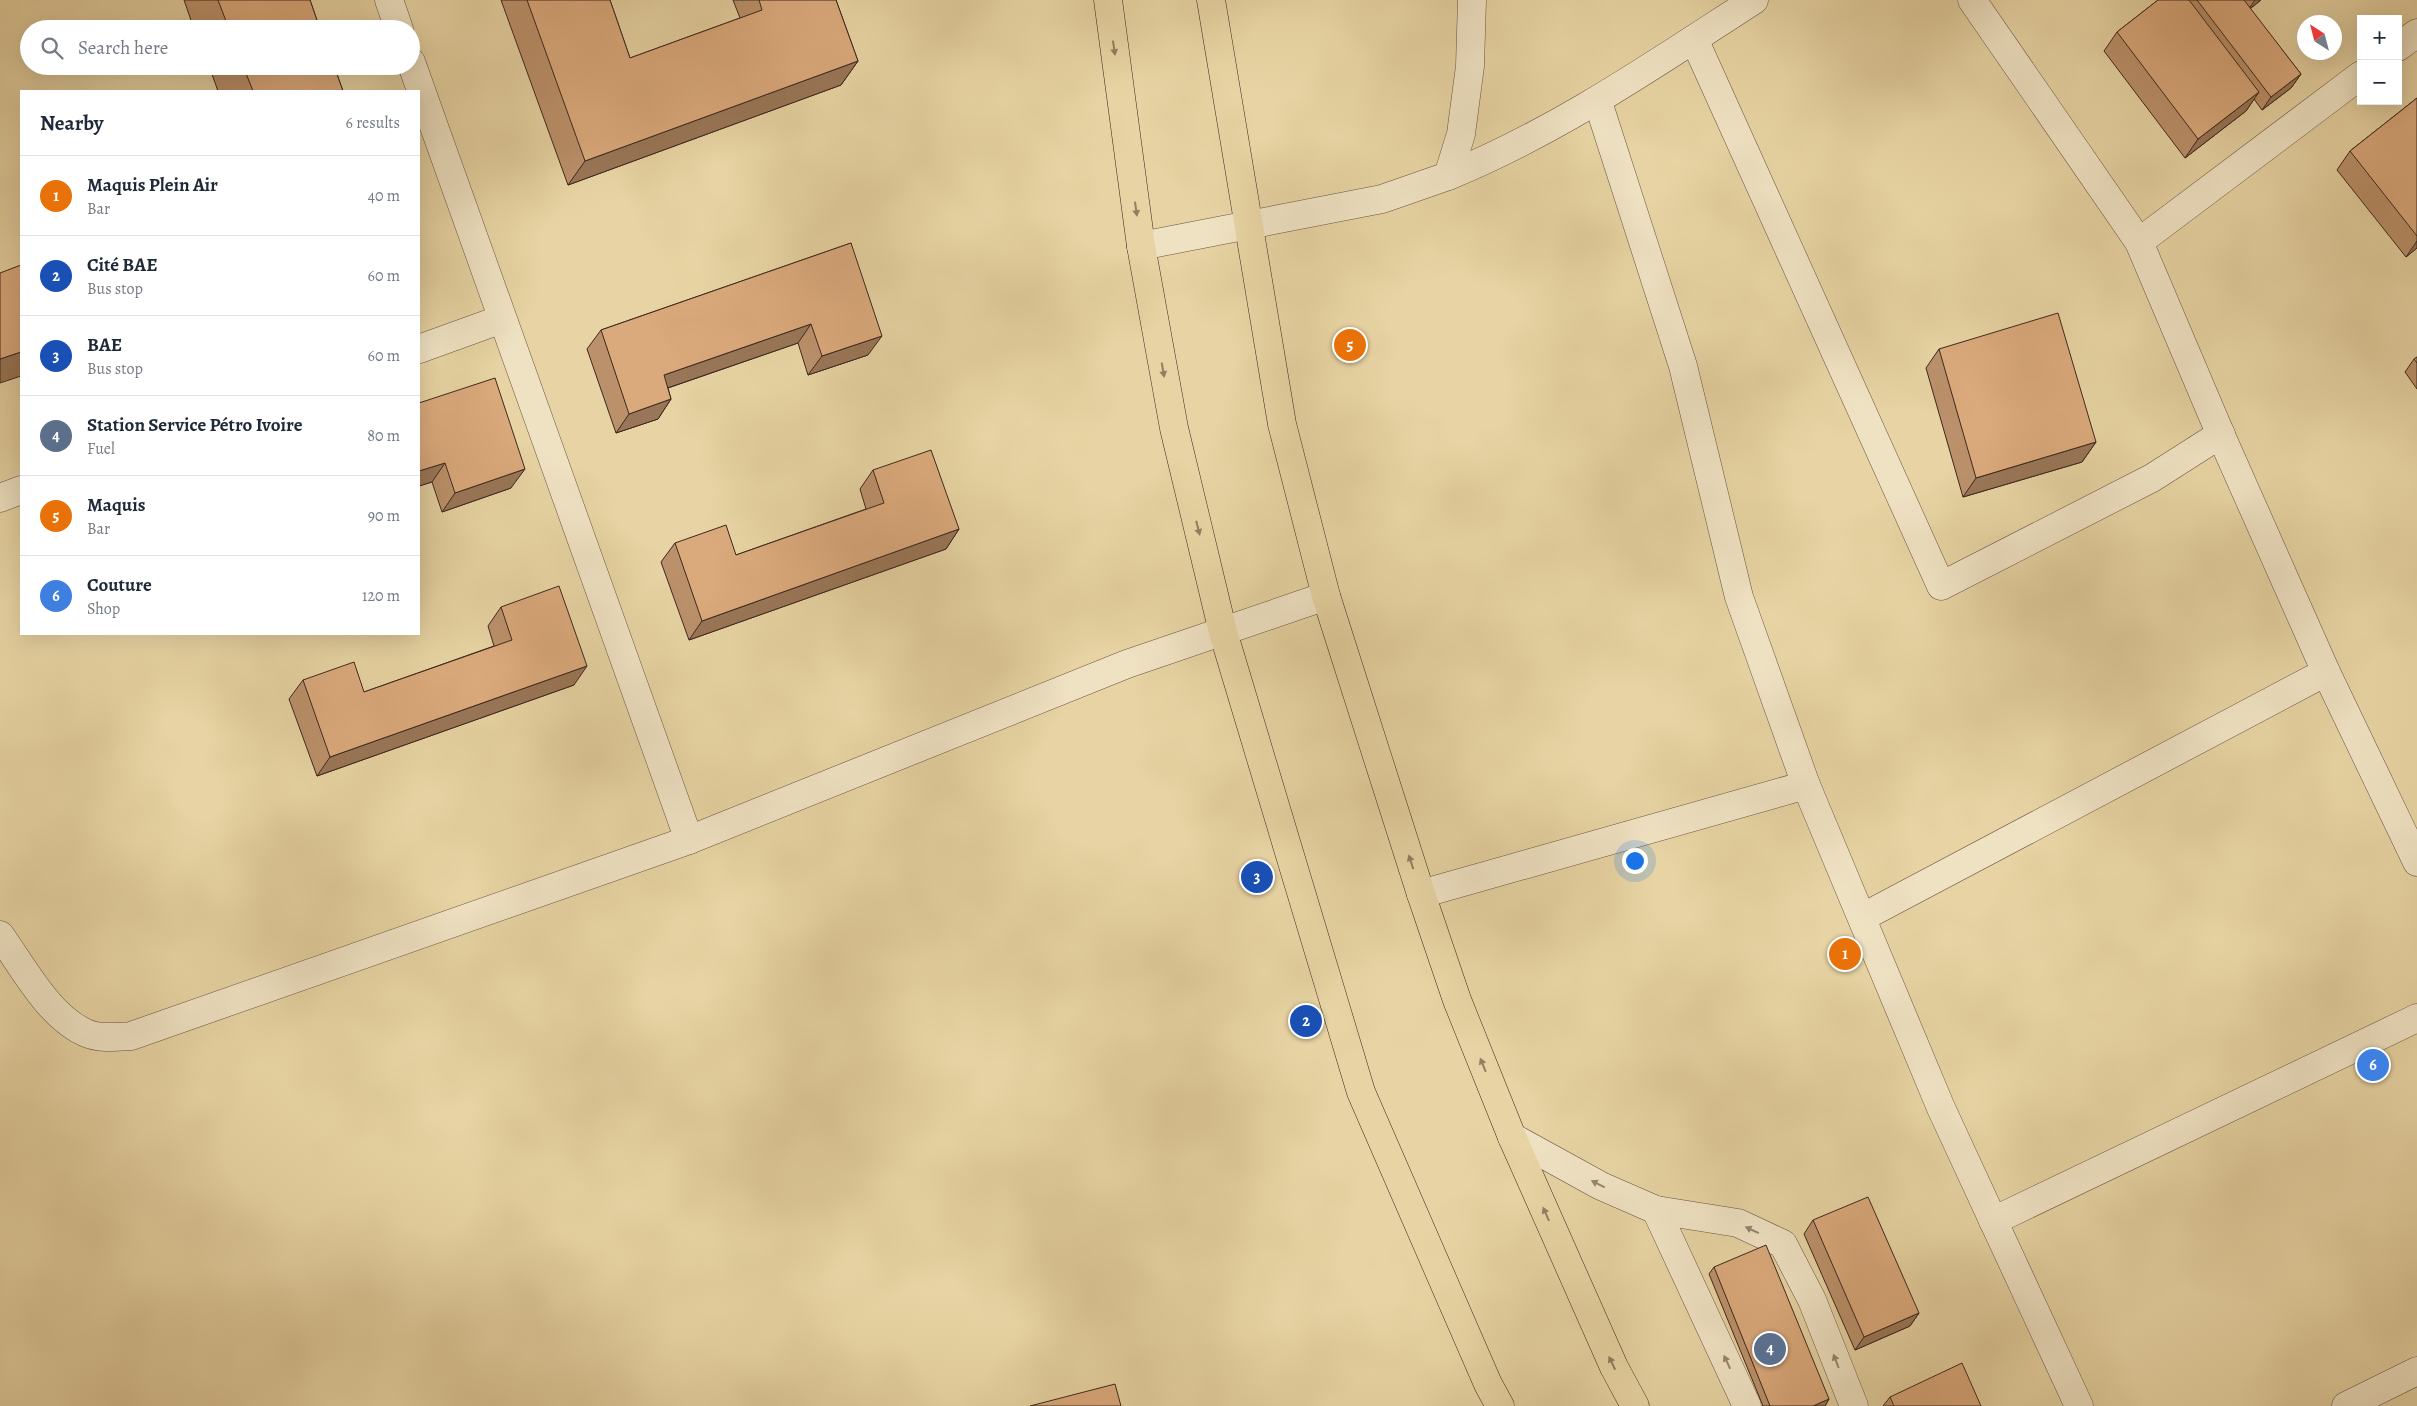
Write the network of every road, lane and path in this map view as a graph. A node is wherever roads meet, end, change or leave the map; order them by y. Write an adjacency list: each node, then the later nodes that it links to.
1 (389, 0): 7 (street)
2 (1108, 0): 17 (main road, one-way to 17)
3 (1211, 0): 15 (main road)
4 (1472, 0): 14 (street)
5 (1754, 0): 9 (street)
6 (1972, 0): 16 (street)
7 (396, 20)
8 (2417, 33): 10 (street)
9 (1694, 39): 13 (street); 20 (street)
10 (2402, 44)
11 (416, 75): 18 (street)
12 (2357, 78): 16 (street)
13 (1598, 102): 14 (street); 26 (street)
14 (1448, 176): 15 (street)
15 (1249, 223): 17 (street); 23 (main road)
16 (2139, 242): 20 (street)
17 (1141, 246): 24 (main road, one-way to 24)
18 (502, 319): 19 (street); 27 (street)
19 (420, 349)
20 (2221, 434): 25 (street)
21 (20, 490): 22 (street)
22 (0, 498)
23 (1326, 596): 24 (street); 29 (main road, one-way to 23)
24 (1223, 632): 27 (street); 37 (main road)
25 (2326, 672): 28 (street); 30 (street)
26 (1806, 785): 29 (street); 30 (street)
27 (690, 840): 31 (street)
28 (2417, 862)
29 (1421, 894): 33 (main road, one-way to 29)
30 (1862, 917): 35 (street)
31 (0, 935)
32 (2417, 1018): 35 (street)
33 (1512, 1137): 34 (street, one-way to 33); 38 (main road, one-way to 33)
34 (1656, 1210): 39 (street, one-way to 34); 40 (street, one-way to 34)
35 (1993, 1221): 41 (street)
36 (2417, 1371): 42 (street)
37 (1500, 1406)
38 (1635, 1406)
39 (1747, 1406)
40 (1854, 1406)
41 (2079, 1406)
42 (2346, 1406)

